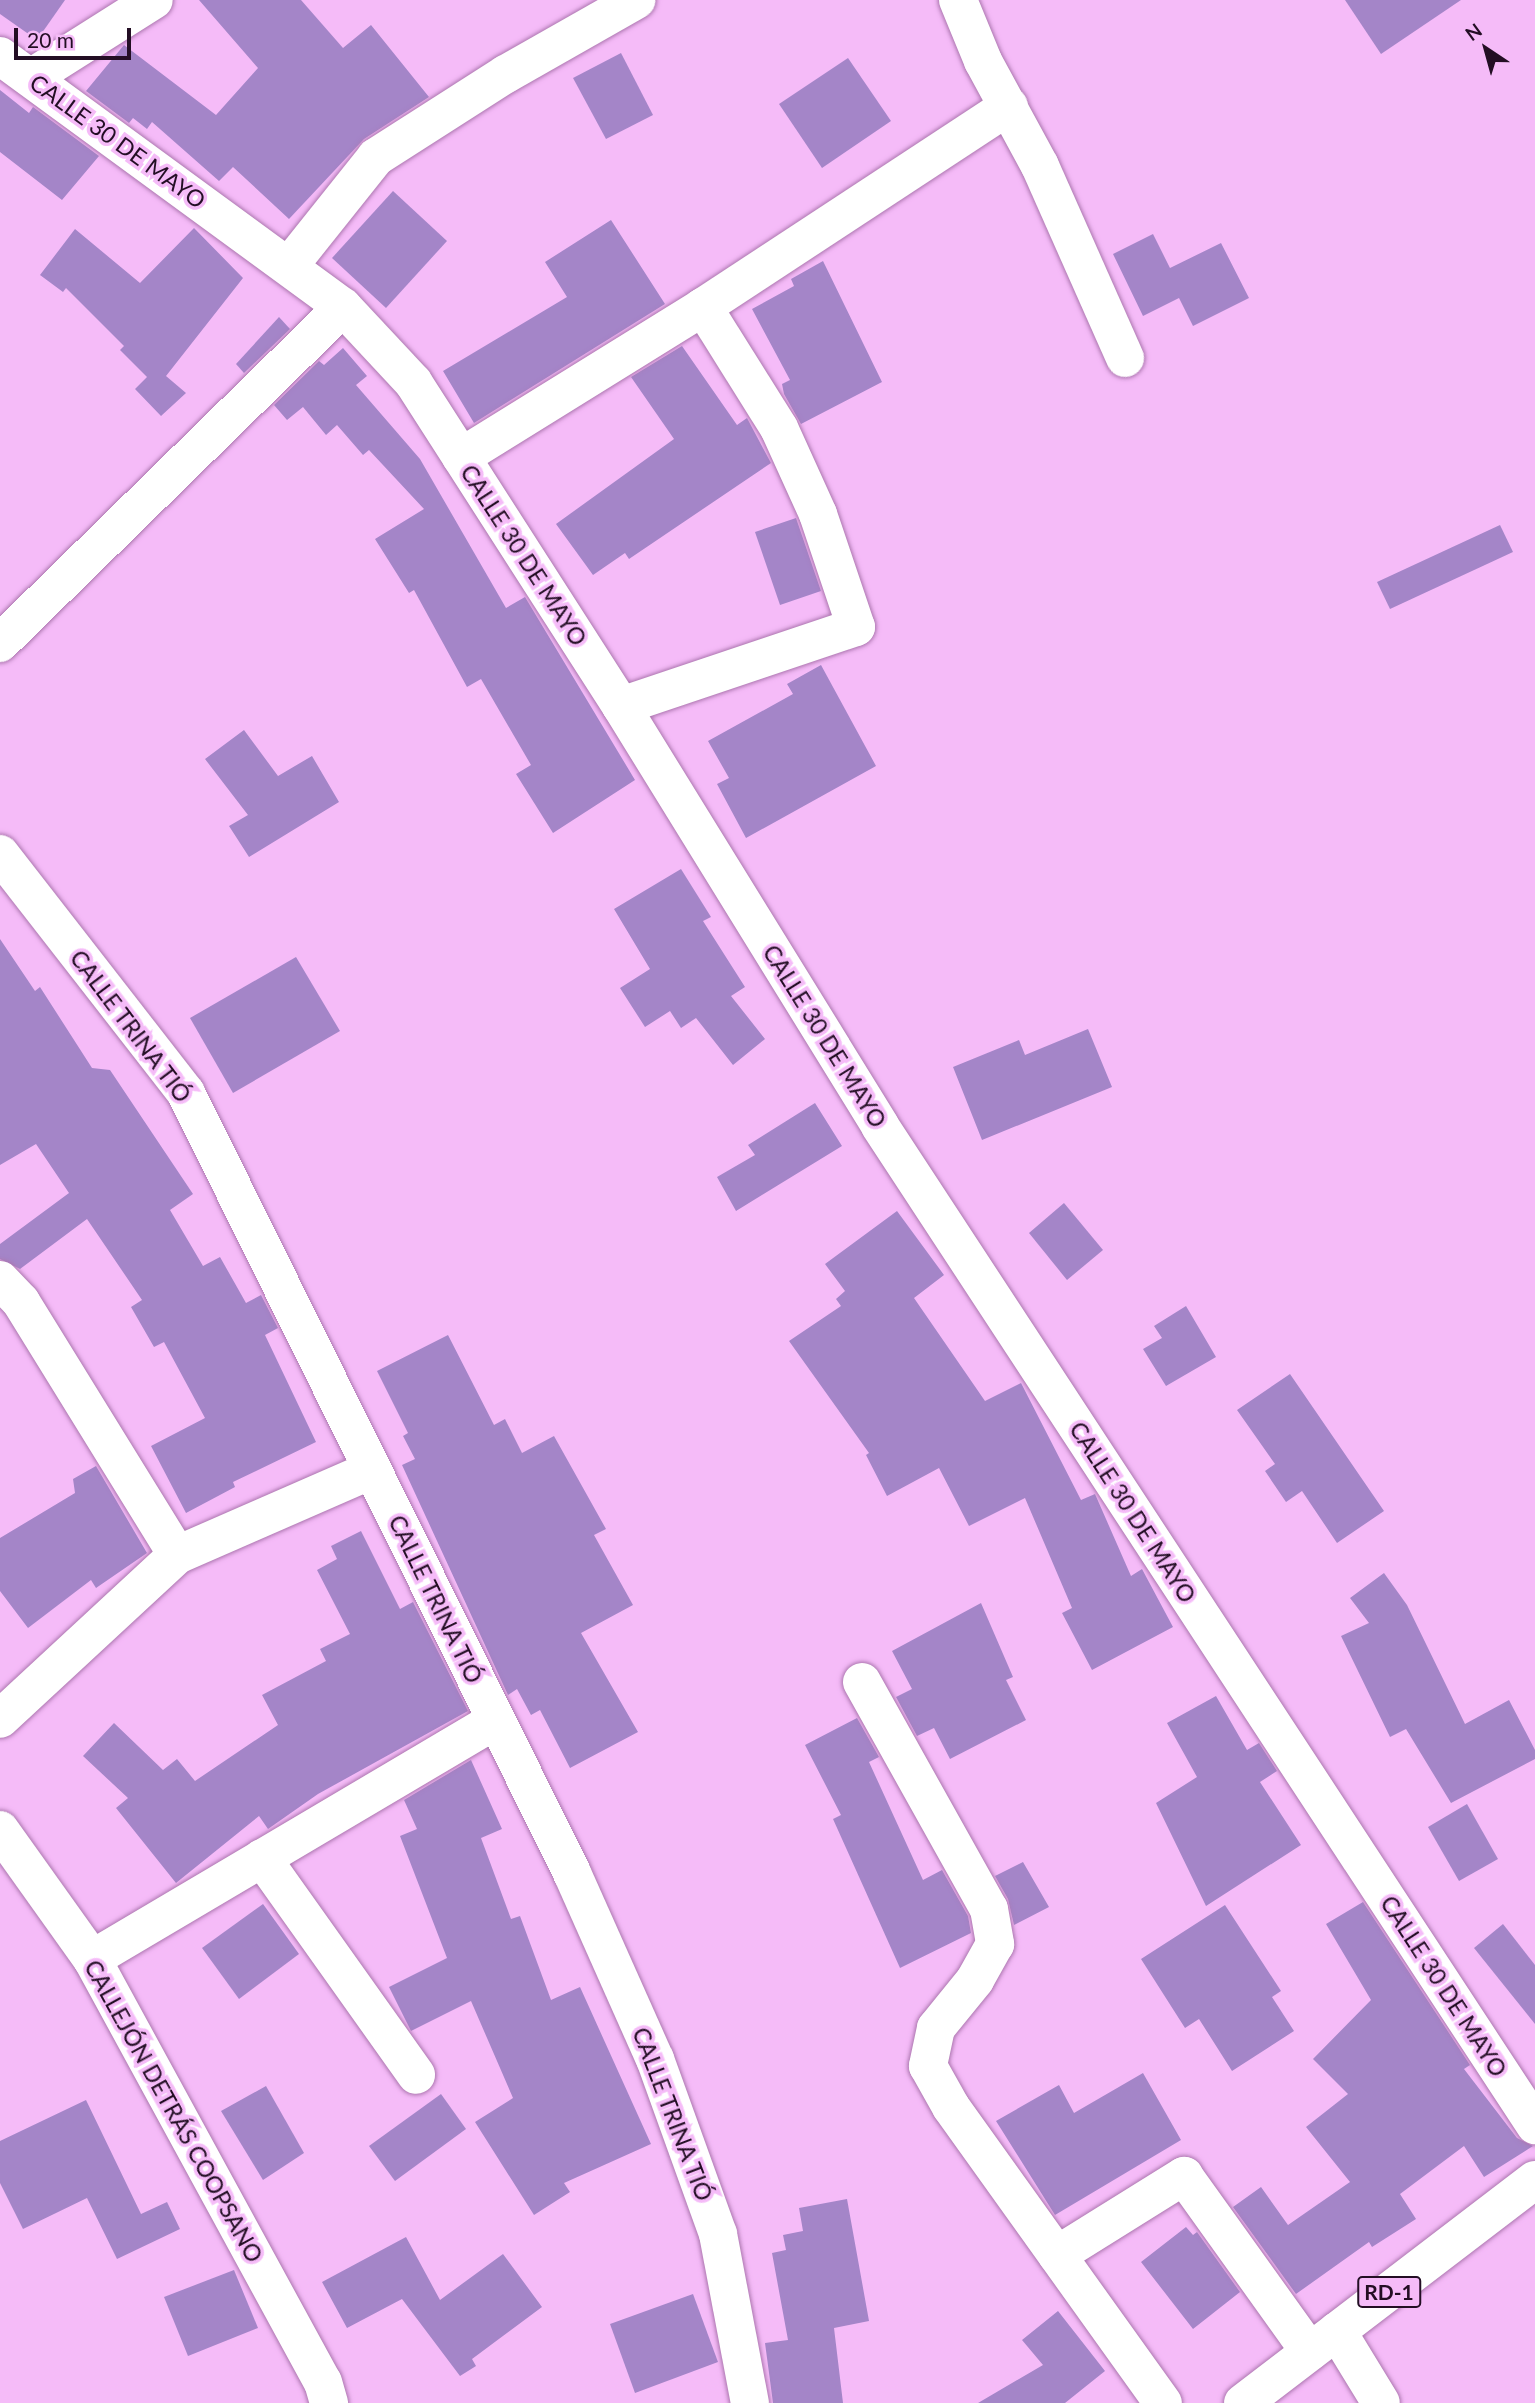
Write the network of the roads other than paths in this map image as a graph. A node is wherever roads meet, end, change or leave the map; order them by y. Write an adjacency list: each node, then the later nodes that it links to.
1 (154, 0): 5 (street)
2 (636, 0): 7 (street)
3 (958, 0): 6 (street)
4 (0, 56): 5 (street, CALLE 30 DE MAYO)
5 (32, 77): 7 (street, CALLE 30 DE MAYO)
6 (1009, 106): 9 (street); 10 (street)
7 (289, 266): 8 (street, CALLE 30 DE MAYO)
8 (343, 307): 11 (street, CALLE 30 DE MAYO); 12 (street)
9 (704, 307): 11 (street); 13 (street)
10 (1125, 358)
11 (461, 457): 13 (street, CALLE 30 DE MAYO)
12 (0, 643)
13 (621, 706): 25 (street, CALLE 30 DE MAYO)
14 (0, 854): 16 (street, CALLE TRINA TIÓ)
15 (0, 1280): 17 (street)
16 (372, 1470): 17 (street); 20 (street, CALLE TRINA TIÓ)
17 (177, 1555): 19 (street)
18 (862, 1682): 27 (street)
19 (0, 1719)
20 (495, 1720): 22 (street); 30 (street, CALLE TRINA TIÓ)
21 (0, 1830): 23 (street, CALLEJÓN DETRÁS COOPSANO)
22 (262, 1858): 23 (street); 24 (street)
23 (92, 1959): 29 (street, CALLEJÓN DETRÁS COOPSANO)
24 (416, 2075)
25 (1535, 2125)
26 (1535, 2180): 28 (street, RD-1)
27 (1057, 2255): 28 (street); 31 (street)
28 (1324, 2342): 32 (street, RD-1); 33 (street)
29 (329, 2403)
30 (750, 2403)
31 (1163, 2403)
32 (1243, 2403)
33 (1381, 2403)

